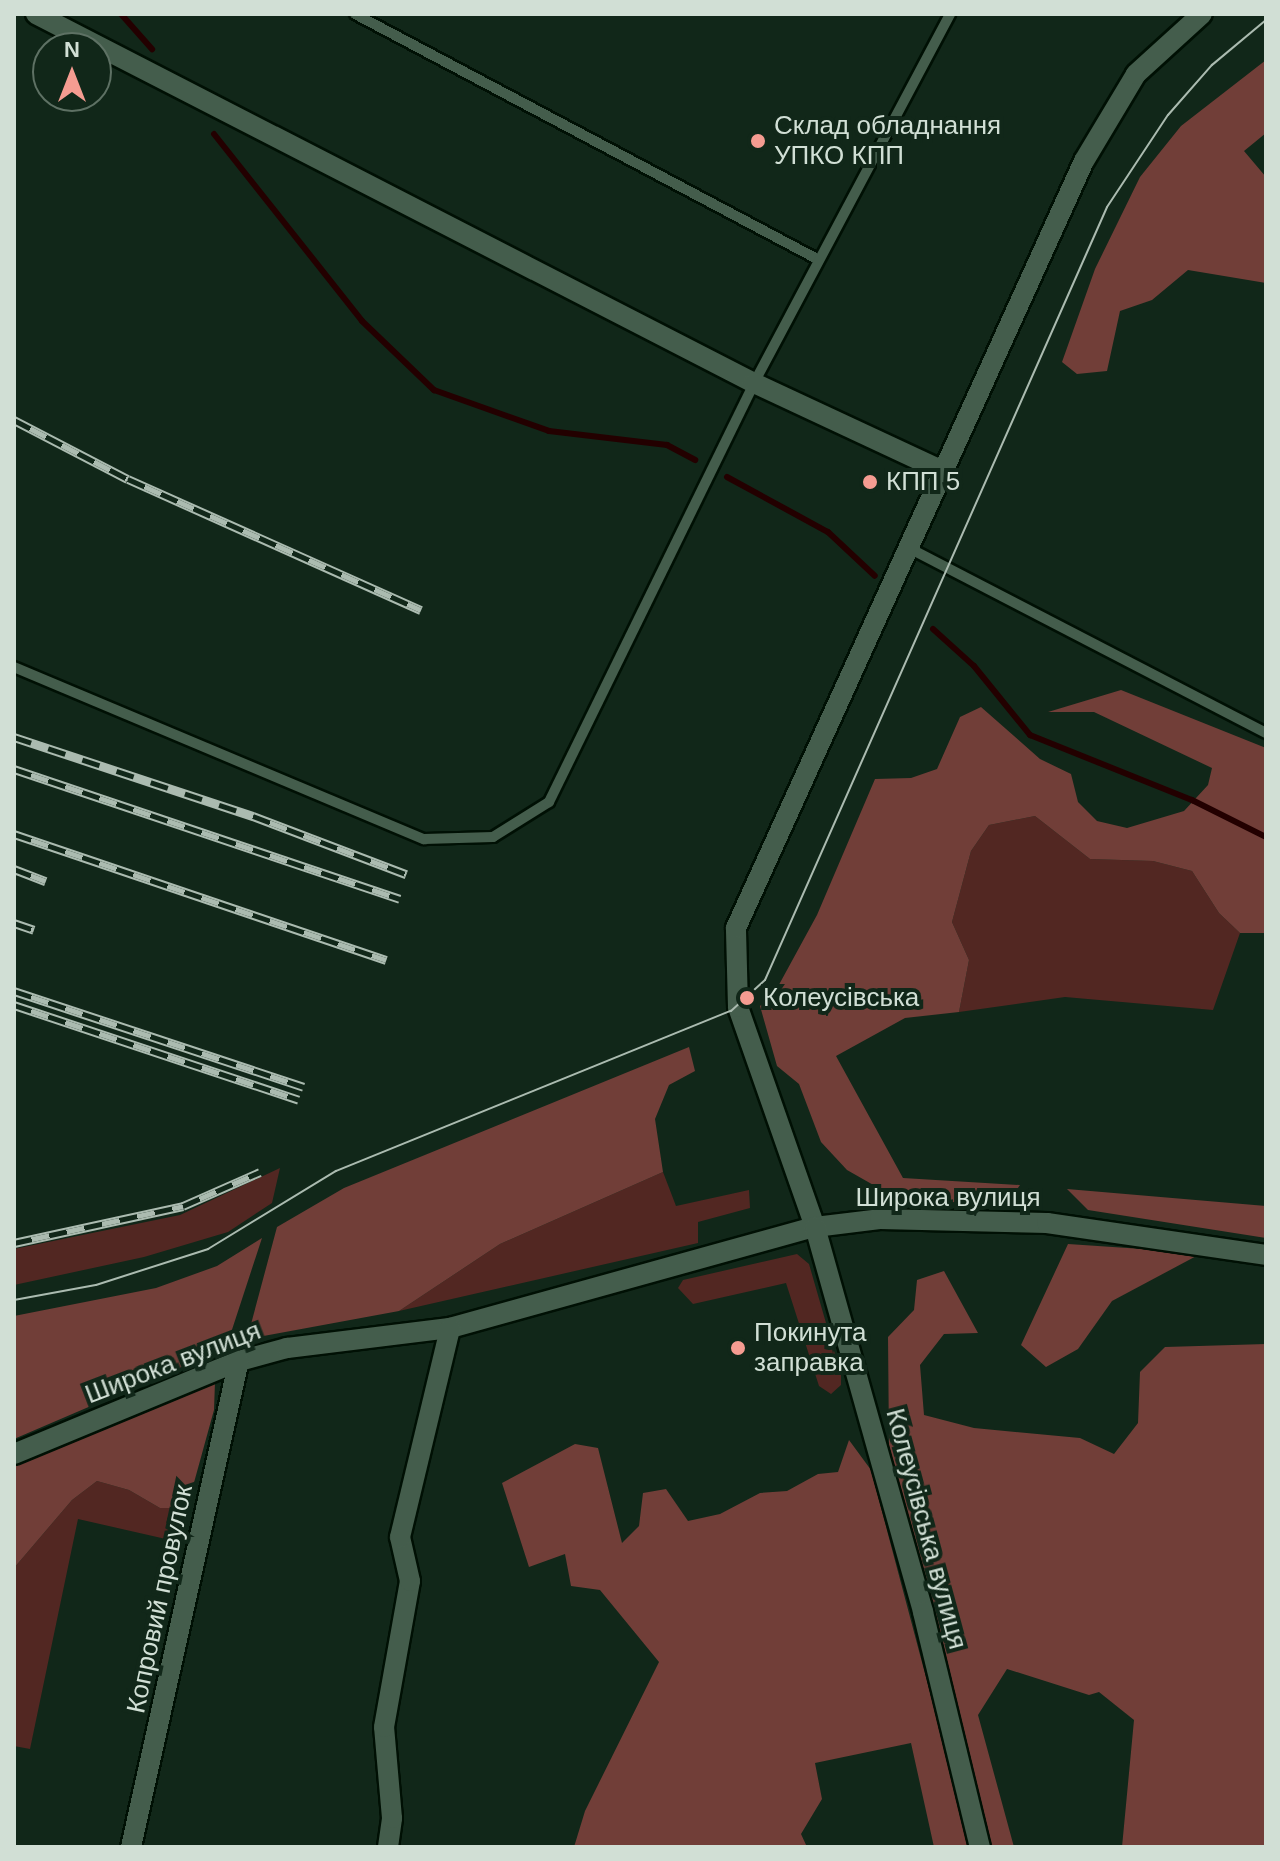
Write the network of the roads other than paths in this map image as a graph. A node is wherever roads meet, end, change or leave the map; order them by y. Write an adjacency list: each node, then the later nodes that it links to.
1 (36, 14): 6 (street)
2 (355, 14): 5 (lane)
3 (950, 14): 5 (lane)
4 (1202, 14): 7 (street, Колеусівська вулиця)
5 (819, 260): 6 (lane)
6 (754, 383): 7 (street); 9 (lane)
7 (943, 471): 8 (street, Колеусівська вулиця)
8 (909, 548): 10 (lane); 11 (street, Колеусівська вулиця)
9 (14, 667)
10 (1266, 733)
11 (815, 1227): 12 (street, Широка вулиця); 13 (street, Широка вулиця); 18 (street, Колеусівська вулиця)
12 (1266, 1255)
13 (450, 1328): 14 (street, Широка вулиця); 17 (street)
14 (239, 1361): 15 (street, Широка вулиця); 16 (street, Копровий провулок)
15 (14, 1454)
16 (131, 1847)
17 (388, 1847)
18 (980, 1847)

